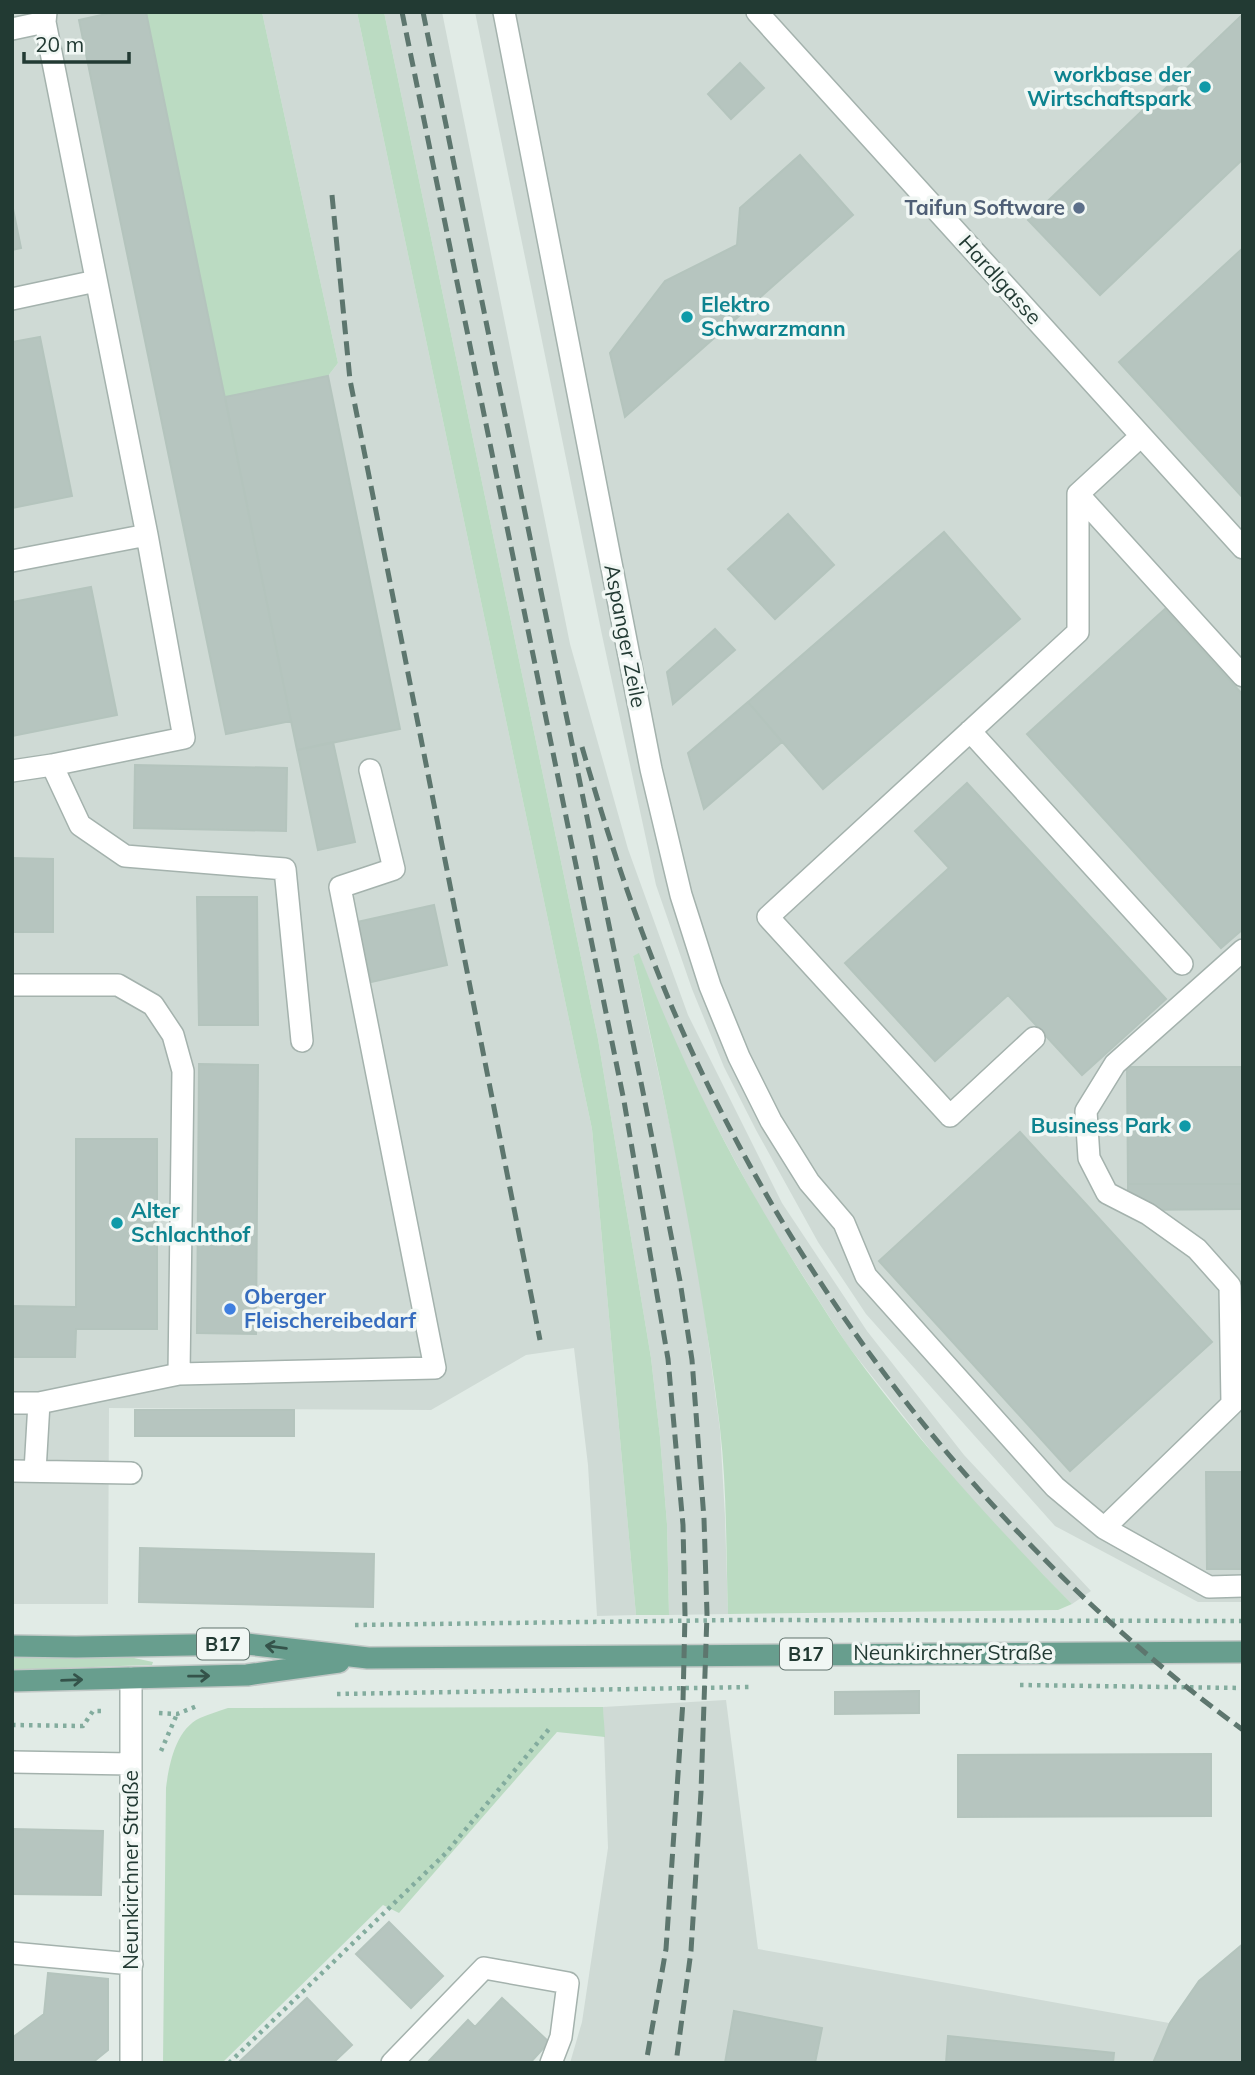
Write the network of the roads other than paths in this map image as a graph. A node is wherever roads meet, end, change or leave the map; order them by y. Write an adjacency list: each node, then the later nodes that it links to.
1 (504, 12): 28 (street, Aspanger Zeile)
2 (757, 12): 7 (street, Hardlgasse)
3 (46, 17): 4 (street); 5 (street)
4 (12, 29)
5 (96, 281): 6 (street); 9 (street)
6 (12, 299)
7 (1142, 436): 8 (street); 10 (street, Hardlgasse)
8 (1078, 494): 12 (street); 13 (street)
9 (147, 535): 11 (street); 14 (street)
10 (1243, 548)
11 (12, 561)
12 (1243, 676)
13 (970, 731): 18 (street); 20 (street)
14 (52, 765): 15 (street); 21 (street)
15 (12, 771)
16 (370, 771): 22 (street)
17 (1243, 950): 28 (street)
18 (1182, 964)
19 (12, 985): 22 (street)
20 (1034, 1038)
21 (302, 1041)
22 (179, 1374): 24 (street)
23 (12, 1403): 24 (street)
24 (38, 1403): 26 (street)
25 (12, 1471): 26 (street)
26 (35, 1471): 27 (street)
27 (131, 1472)
28 (1104, 1528): 29 (street, Aspanger Zeile)
29 (1243, 1586)
30 (12, 1646): 32 (main road, Neunkirchner Straße / B17, one-way to 30)
31 (1243, 1651): 32 (main road, Neunkirchner Straße / B17)
32 (368, 1658): 33 (main road, Neunkirchner Straße / B17, one-way to 32)
33 (131, 1678): 34 (main road, Neunkirchner Straße / B17, one-way to 33); 36 (street, Neunkirchner Straße)
34 (12, 1681)
35 (12, 1762): 36 (street)
36 (131, 1764): 38 (street, Neunkirchner Straße)
37 (12, 1952): 38 (street)
38 (131, 1964): 39 (street, Neunkirchner Straße)
39 (131, 2063)
40 (392, 2063): 41 (street)
41 (551, 2063)

